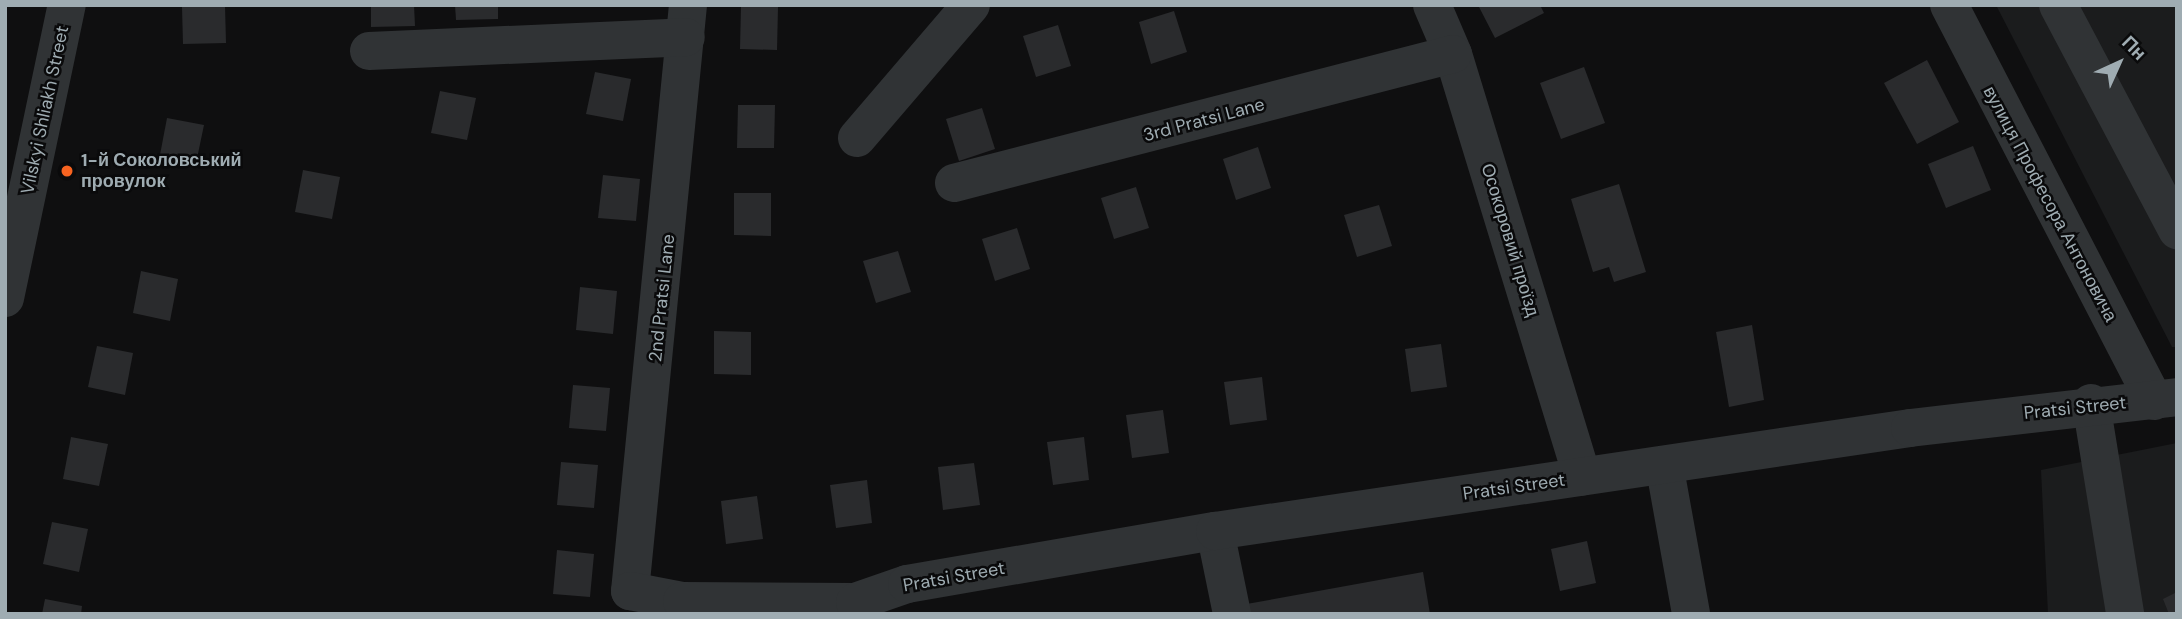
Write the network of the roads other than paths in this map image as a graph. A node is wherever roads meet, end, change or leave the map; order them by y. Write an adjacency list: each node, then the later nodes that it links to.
1 (68, 5): 12 (street, Vilskyi Shliakh Street)
2 (971, 5): 9 (street)
3 (1432, 5): 8 (street, Осокоровий проїзд)
4 (1949, 5): 13 (street, вулиця Професора Антоновича)
5 (2058, 5): 11 (street)
6 (687, 21): 7 (street); 18 (street, 2nd Pratsi Lane)
7 (369, 51)
8 (1453, 54): 10 (street, 3rd Pratsi Lane); 16 (street, Осокоровий проїзд)
9 (857, 138)
10 (954, 183)
11 (2177, 230)
12 (5, 298)
13 (2166, 399): 14 (street, Pratsi Street)
14 (2091, 404): 15 (street, Pratsi Street); 22 (street)
15 (1665, 468): 16 (street, Pratsi Street); 21 (street)
16 (1582, 477): 17 (street, Pratsi Street)
17 (1215, 531): 19 (street, Pratsi Street); 20 (street)
18 (630, 591): 19 (street, Pratsi Street)
19 (856, 608)
20 (1232, 614)
21 (1691, 614)
22 (2125, 614)

